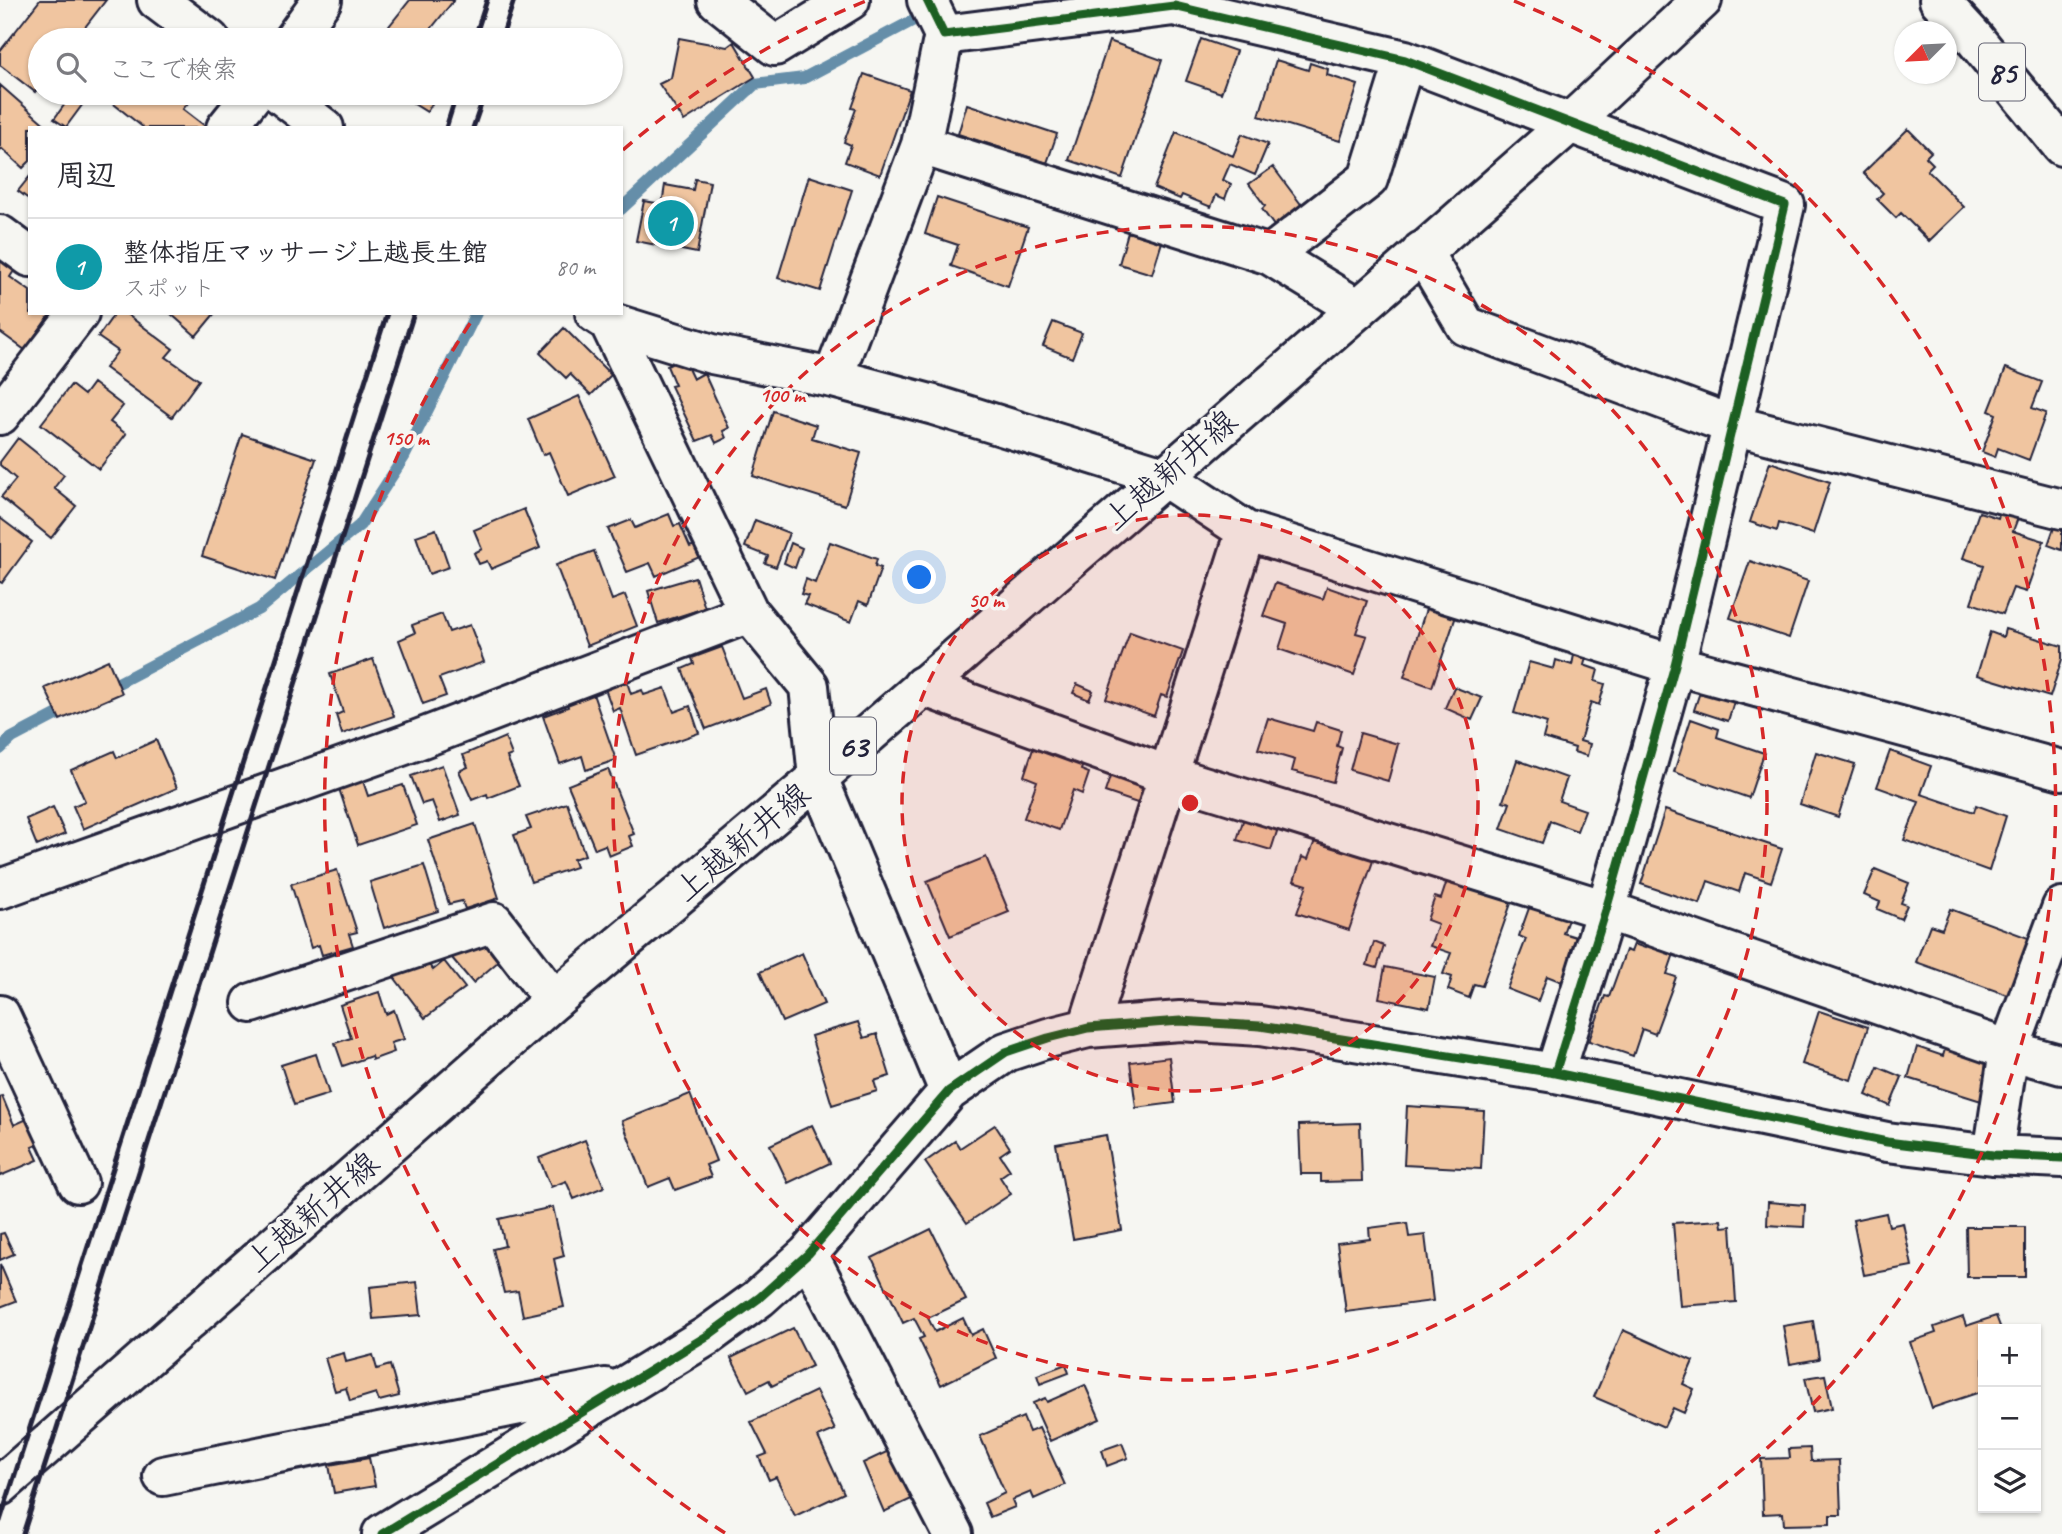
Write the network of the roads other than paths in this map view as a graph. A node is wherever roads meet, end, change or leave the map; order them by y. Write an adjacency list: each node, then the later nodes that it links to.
1 (157, 0): 8 (street)
2 (322, 0): 9 (street)
3 (717, 0): 4 (street)
4 (850, 0)
5 (1702, 0): 13 (street, 上越新井線 / 63)
6 (1939, 0): 17 (street, 85)
7 (938, 22): 10 (street); 16 (street)
8 (194, 28)
9 (302, 28)
10 (1405, 60): 13 (street); 20 (street)
11 (244, 105): 14 (street)
12 (294, 105): 15 (street)
13 (1570, 123): 19 (street, 上越新井線 / 63); 27 (street)
14 (228, 126)
15 (321, 126)
16 (921, 145): 20 (street); 25 (street)
17 (2062, 146)
18 (0, 236): 21 (street)
19 (1422, 251): 22 (street, 上越新井線 / 63); 27 (street)
20 (1270, 254): 22 (street)
21 (28, 256)
22 (1358, 309): 28 (street, 上越新井線 / 63)
23 (77, 315): 26 (street)
24 (602, 317): 25 (street); 31 (street)
25 (833, 378): 28 (street)
26 (0, 415)
27 (1732, 425): 29 (street); 32 (street)
28 (1163, 476): 30 (street); 33 (street, 上越新井線 / 63)
29 (2062, 509)
30 (1246, 531): 32 (street); 35 (street)
31 (749, 613): 36 (street); 37 (street)
32 (1675, 665): 34 (street); 39 (street)
33 (922, 686): 35 (street); 36 (street, 上越新井線 / 63)
34 (2062, 770)
35 (1167, 775): 39 (street); 43 (street)
36 (818, 778): 40 (street, 上越新井線 / 63); 47 (street)
37 (0, 889)
38 (2062, 907): 44 (street)
39 (1606, 910): 44 (street); 46 (street)
40 (554, 1000): 41 (street); 54 (street, 上越新井線 / 63)
41 (253, 1003)
42 (0, 1015): 50 (street)
43 (1088, 1028): 46 (street); 47 (street)
44 (2009, 1050): 45 (street); 48 (street)
45 (2062, 1065)
46 (1555, 1073): 48 (street)
47 (949, 1091): 51 (street)
48 (1993, 1155): 49 (street)
49 (2062, 1158)
50 (78, 1183)
51 (808, 1254): 52 (street); 56 (street)
52 (628, 1384): 53 (street); 55 (street)
53 (163, 1476)
54 (0, 1486)
55 (382, 1534)
56 (953, 1534)

